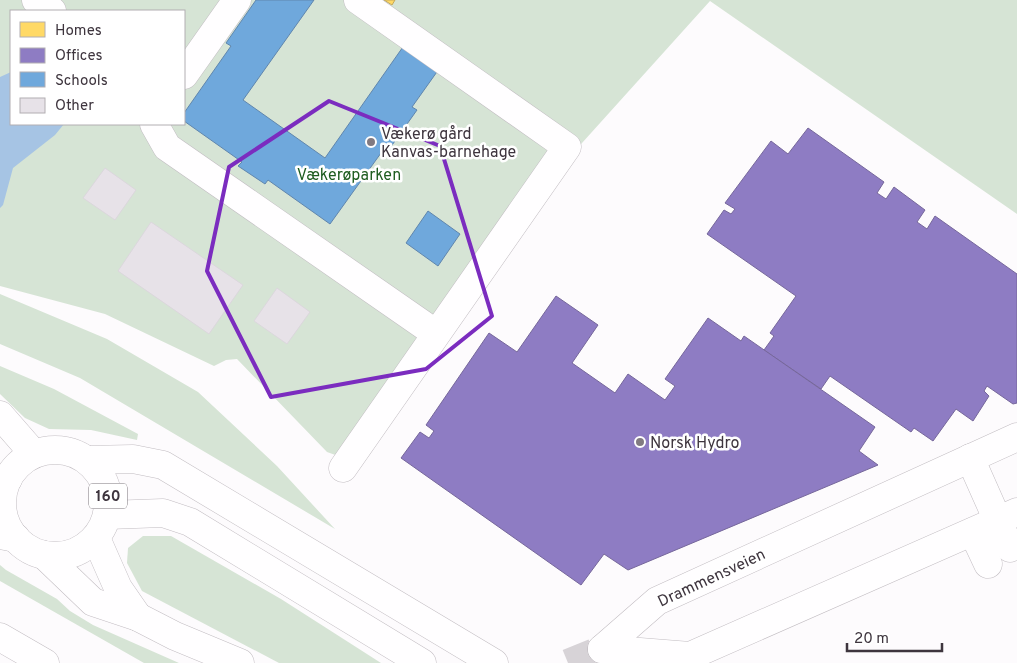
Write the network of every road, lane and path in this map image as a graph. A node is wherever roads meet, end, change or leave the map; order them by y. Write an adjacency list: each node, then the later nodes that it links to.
1 (36, 0): 4 (main road)
2 (238, 0): 5 (main road)
3 (358, 0): 7 (main road)
4 (51, 10)
5 (185, 74)
6 (155, 125): 7 (main road)
7 (435, 333): 13 (main road)
8 (0, 415): 10 (main road)
9 (1017, 437): 11 (main road, Drammensveien)
10 (34, 454): 12 (main road, 160); 14 (main road, 160)
11 (970, 458): 16 (main road); 17 (main road, Drammensveien)
12 (88, 460): 15 (main road, 160); 28 (main road)
13 (343, 468)
14 (4, 480): 18 (main road, 160)
15 (108, 514): 19 (main road, 160); 27 (main road)
16 (1008, 516): 17 (main road, Drammensveien); 20 (main road)
17 (973, 532): 22 (main road)
18 (8, 537): 21 (main road, 160)
19 (96, 538): 21 (main road, 160); 23 (main road)
20 (1017, 545)
21 (44, 555): 23 (main road)
22 (988, 564)
23 (138, 617): 26 (main road)
24 (0, 637): 25 (main road)
25 (45, 663)
26 (240, 663)
27 (422, 663)
28 (494, 663)

